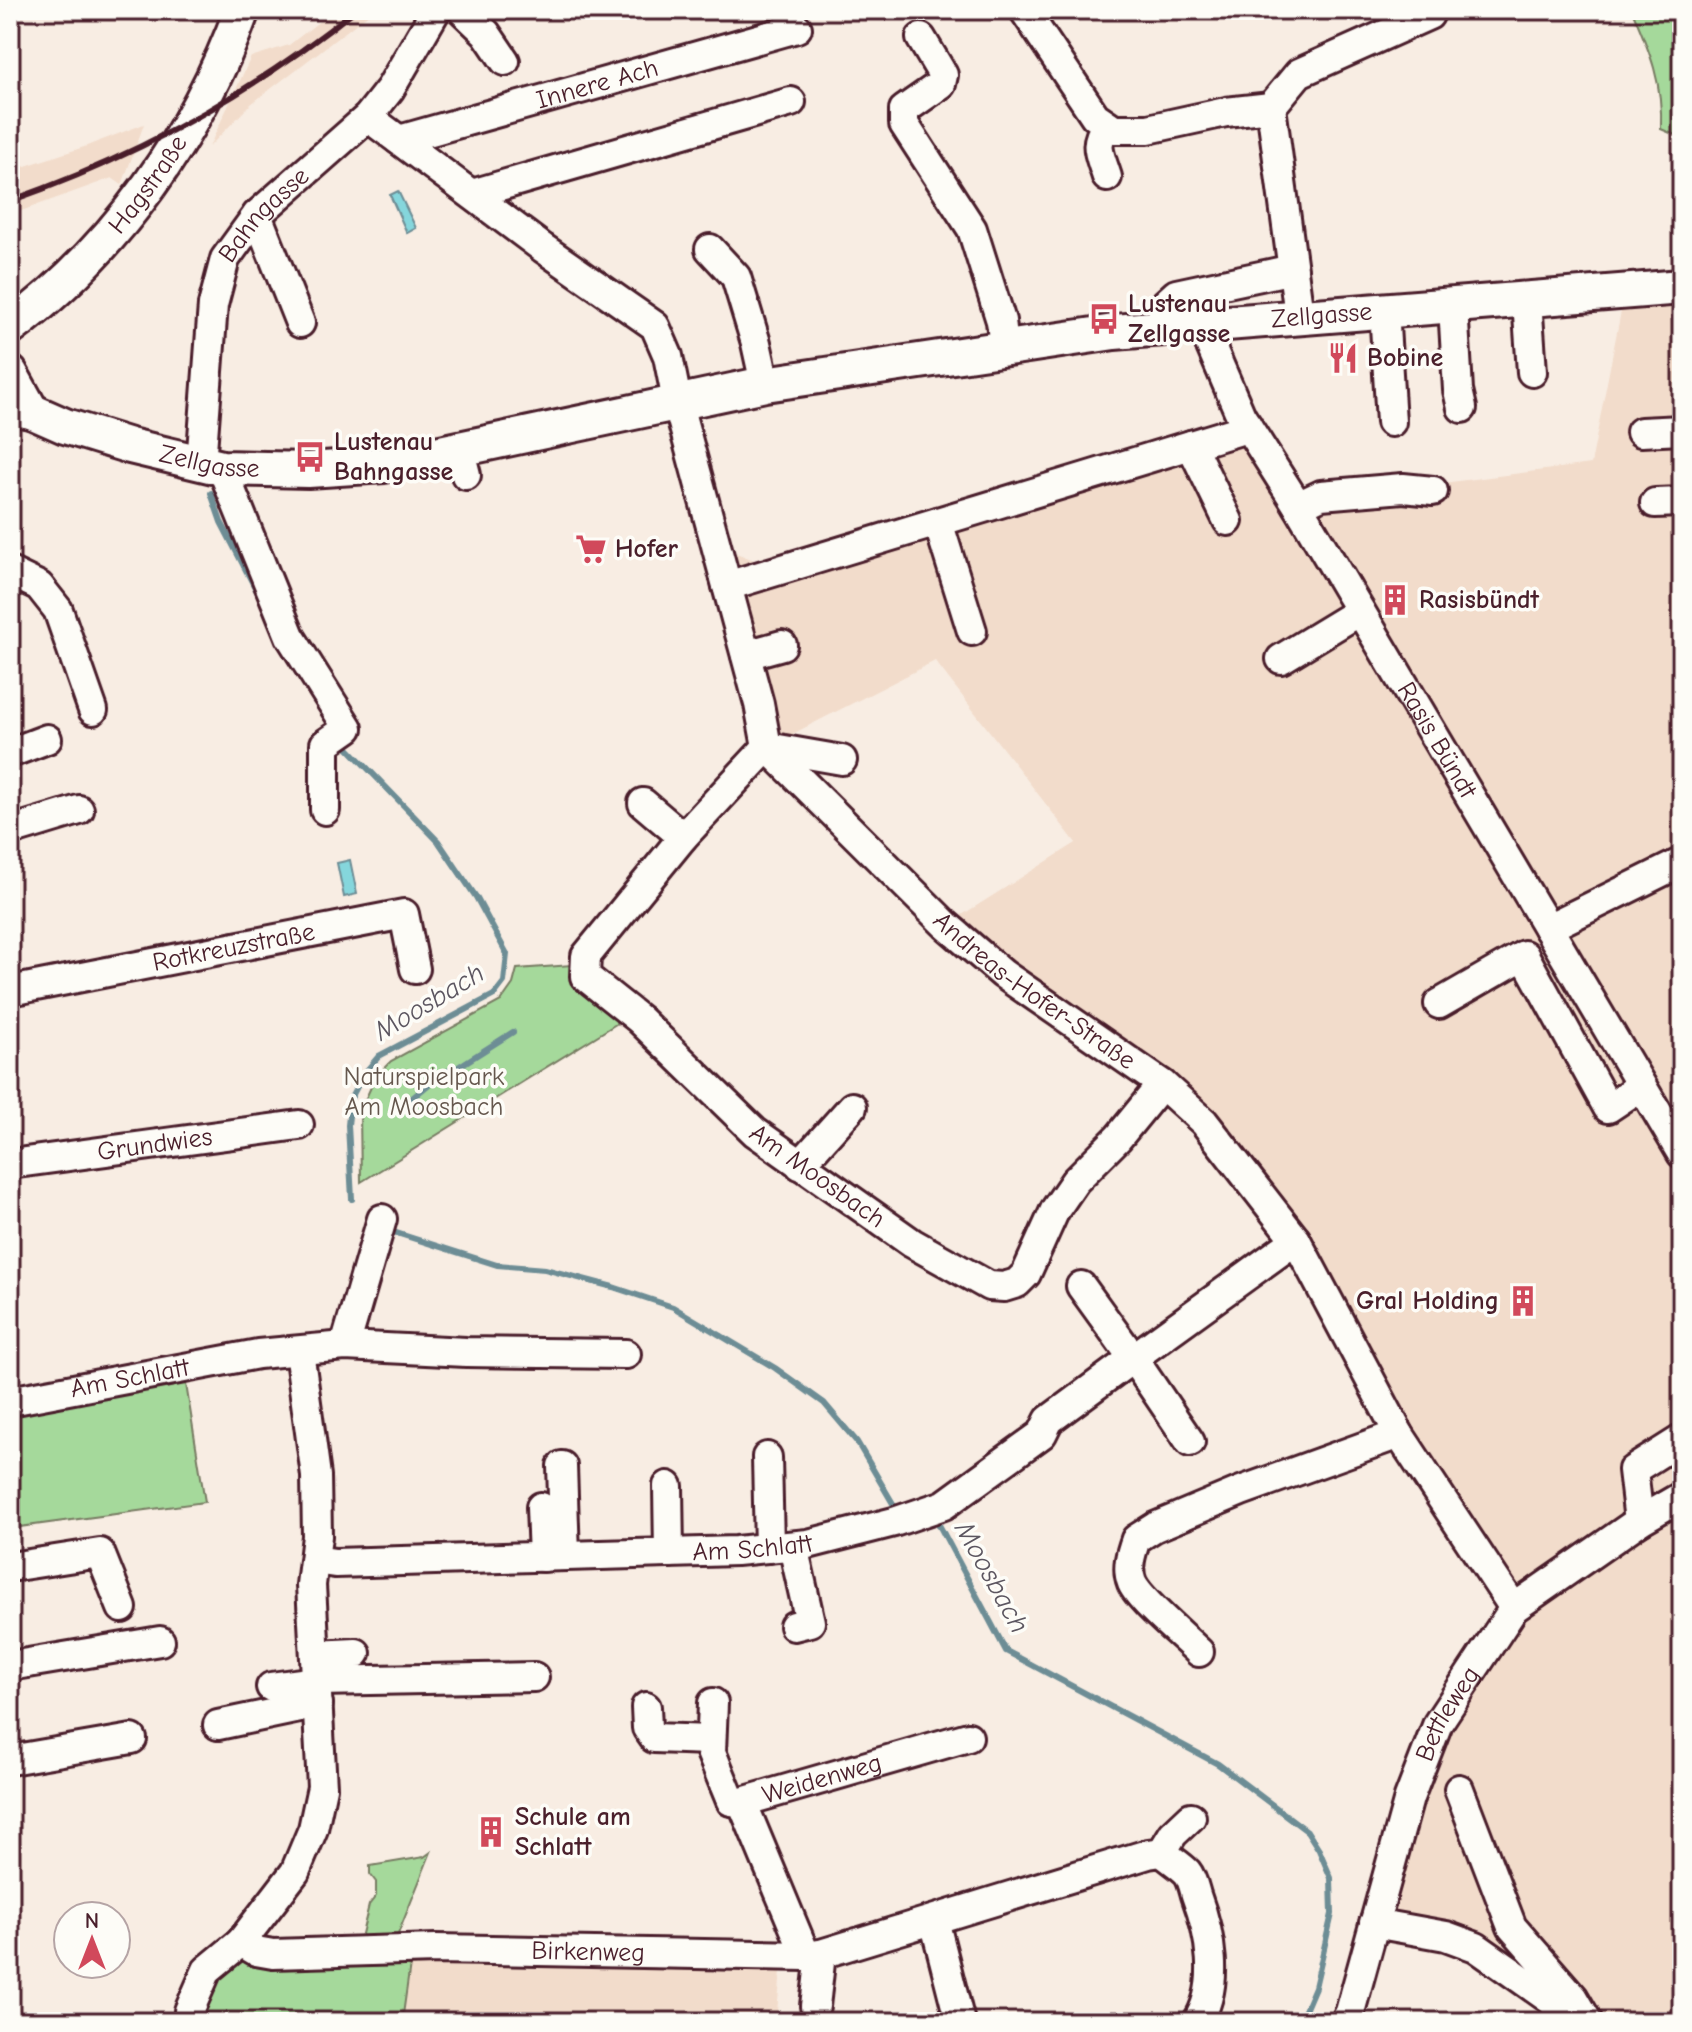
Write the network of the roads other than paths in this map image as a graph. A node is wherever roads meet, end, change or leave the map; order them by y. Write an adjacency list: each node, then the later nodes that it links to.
1 (242, 10): 27 (main road, Hagstraße)
2 (464, 10): 5 (street, Bahngasse); 8 (street)
3 (1024, 10): 12 (street)
4 (1427, 10): 10 (street)
5 (435, 12): 11 (street, Bahngasse)
6 (797, 28): 13 (street, Innere Ach)
7 (921, 38): 28 (street)
8 (505, 61)
9 (791, 102): 15 (street)
10 (1271, 107): 12 (street); 18 (street)
11 (368, 117): 13 (street); 16 (street, Bahngasse)
12 (1107, 125): 14 (street)
13 (399, 140): 15 (street)
14 (1107, 177)
15 (472, 194): 32 (street)
16 (257, 215): 24 (street); 40 (street, Bahngasse)
17 (710, 249): 31 (street)
18 (1293, 269): 23 (street); 26 (street)
19 (1682, 287): 20 (main road, Zellgasse)
20 (1527, 300): 21 (main road, Zellgasse); 29 (street)
21 (1453, 306): 22 (main road, Zellgasse); 33 (street)
22 (1384, 310): 23 (main road, Zellgasse); 35 (street)
23 (1299, 315): 25 (main road, Zellgasse)
24 (300, 323)
25 (1201, 323): 26 (main road, Zellgasse); 36 (street, Rasis Bündt)
26 (1160, 327): 28 (main road, Zellgasse)
27 (10, 328)
28 (1004, 348): 31 (main road, Zellgasse)
29 (1532, 372)
30 (10, 373): 34 (main road, Zellgasse)
31 (765, 384): 32 (main road, Zellgasse)
32 (677, 401): 40 (main road, Zellgasse); 46 (street)
33 (1462, 408)
34 (20, 409): 40 (main road, Zellgasse)
35 (1391, 422)
36 (1247, 425): 39 (street); 42 (street, Rasis Bündt)
37 (1682, 430): 38 (street)
38 (1641, 432)
39 (1191, 445): 43 (street); 44 (street)
40 (212, 466): 59 (street)
41 (1433, 491): 42 (street)
42 (1298, 506): 47 (street, Rasis Bündt)
43 (1228, 521)
44 (938, 522): 46 (street); 48 (street)
45 (10, 572): 52 (street)
46 (727, 586): 50 (street)
47 (1360, 611): 51 (street); 63 (street, Rasis Bündt)
48 (972, 631)
49 (782, 645): 50 (street)
50 (746, 655): 54 (street)
51 (1281, 659)
52 (93, 710)
53 (47, 739): 55 (street)
54 (767, 747): 56 (street); 61 (street); 67 (street, Andreas-Hofer-Straße)
55 (10, 753)
56 (842, 760)
57 (643, 803): 61 (street)
58 (79, 810): 60 (street)
59 (325, 810)
60 (10, 831)
61 (683, 837): 73 (street, Am Moosbach)
62 (1682, 862): 63 (street)
63 (1548, 928): 68 (street, Rasis Bündt)
64 (415, 969): 65 (street, Rotkreuzstraße)
65 (10, 991)
66 (1439, 1004): 68 (street)
67 (1162, 1084): 73 (street, Am Moosbach); 75 (street, Andreas-Hofer-Straße)
68 (1641, 1086): 71 (street, Rasis Bündt)
69 (852, 1107): 73 (street)
70 (299, 1125): 72 (street, Grundwies)
71 (1682, 1154)
72 (10, 1164)
73 (800, 1165)
74 (382, 1219): 77 (street)
75 (1296, 1240): 80 (street); 82 (street, Andreas-Hofer-Straße)
76 (1081, 1286): 80 (street)
77 (345, 1346): 78 (street, Am Schlatt); 79 (street, Am Schlatt)
78 (299, 1351): 81 (street, Am Schlatt); 94 (street)
79 (626, 1354)
80 (1133, 1358): 84 (street); 91 (street, Am Schlatt)
81 (10, 1401)
82 (1399, 1434): 97 (street, Andreas-Hofer-Straße); 100 (street)
83 (1682, 1439): 90 (street)
84 (1190, 1442)
85 (767, 1457): 91 (street)
86 (562, 1466): 93 (street)
87 (668, 1486): 92 (street)
88 (1682, 1496): 90 (street, Bettleweg)
89 (541, 1507): 93 (street)
90 (1639, 1521): 97 (street, Bettleweg)
91 (781, 1547): 92 (street, Am Schlatt); 98 (street)
92 (669, 1553): 93 (street, Am Schlatt)
93 (554, 1557): 94 (street, Am Schlatt)
94 (315, 1560): 104 (street)
95 (10, 1567): 96 (street)
96 (122, 1608)
97 (1514, 1608): 118 (street, Bettleweg)
98 (794, 1626)
99 (160, 1641): 102 (street)
100 (1199, 1652)
101 (356, 1653): 104 (street)
102 (10, 1666)
103 (534, 1677): 104 (street)
104 (317, 1680): 105 (street); 108 (street); 119 (street)
105 (271, 1687)
106 (713, 1703): 111 (street)
107 (646, 1707): 111 (street)
108 (218, 1725)
109 (968, 1737): 114 (street, Weidenweg)
110 (132, 1739): 112 (street)
111 (710, 1740): 114 (street)
112 (10, 1760)
113 (1459, 1789): 127 (street)
114 (742, 1802): 120 (street, Weidenweg)
115 (1191, 1817): 116 (street)
116 (1162, 1852): 117 (street, Birkenweg); 124 (street)
117 (934, 1920): 120 (street, Birkenweg); 123 (street)
118 (1374, 1923): 125 (street, Bettleweg); 126 (street)
119 (241, 1942): 120 (street, Birkenweg); 122 (street)
120 (814, 1955): 121 (street)
121 (815, 2006)
122 (190, 2022)
123 (960, 2022)
124 (1197, 2022)
125 (1345, 2022)
126 (1561, 2022)
127 (1588, 2022)

